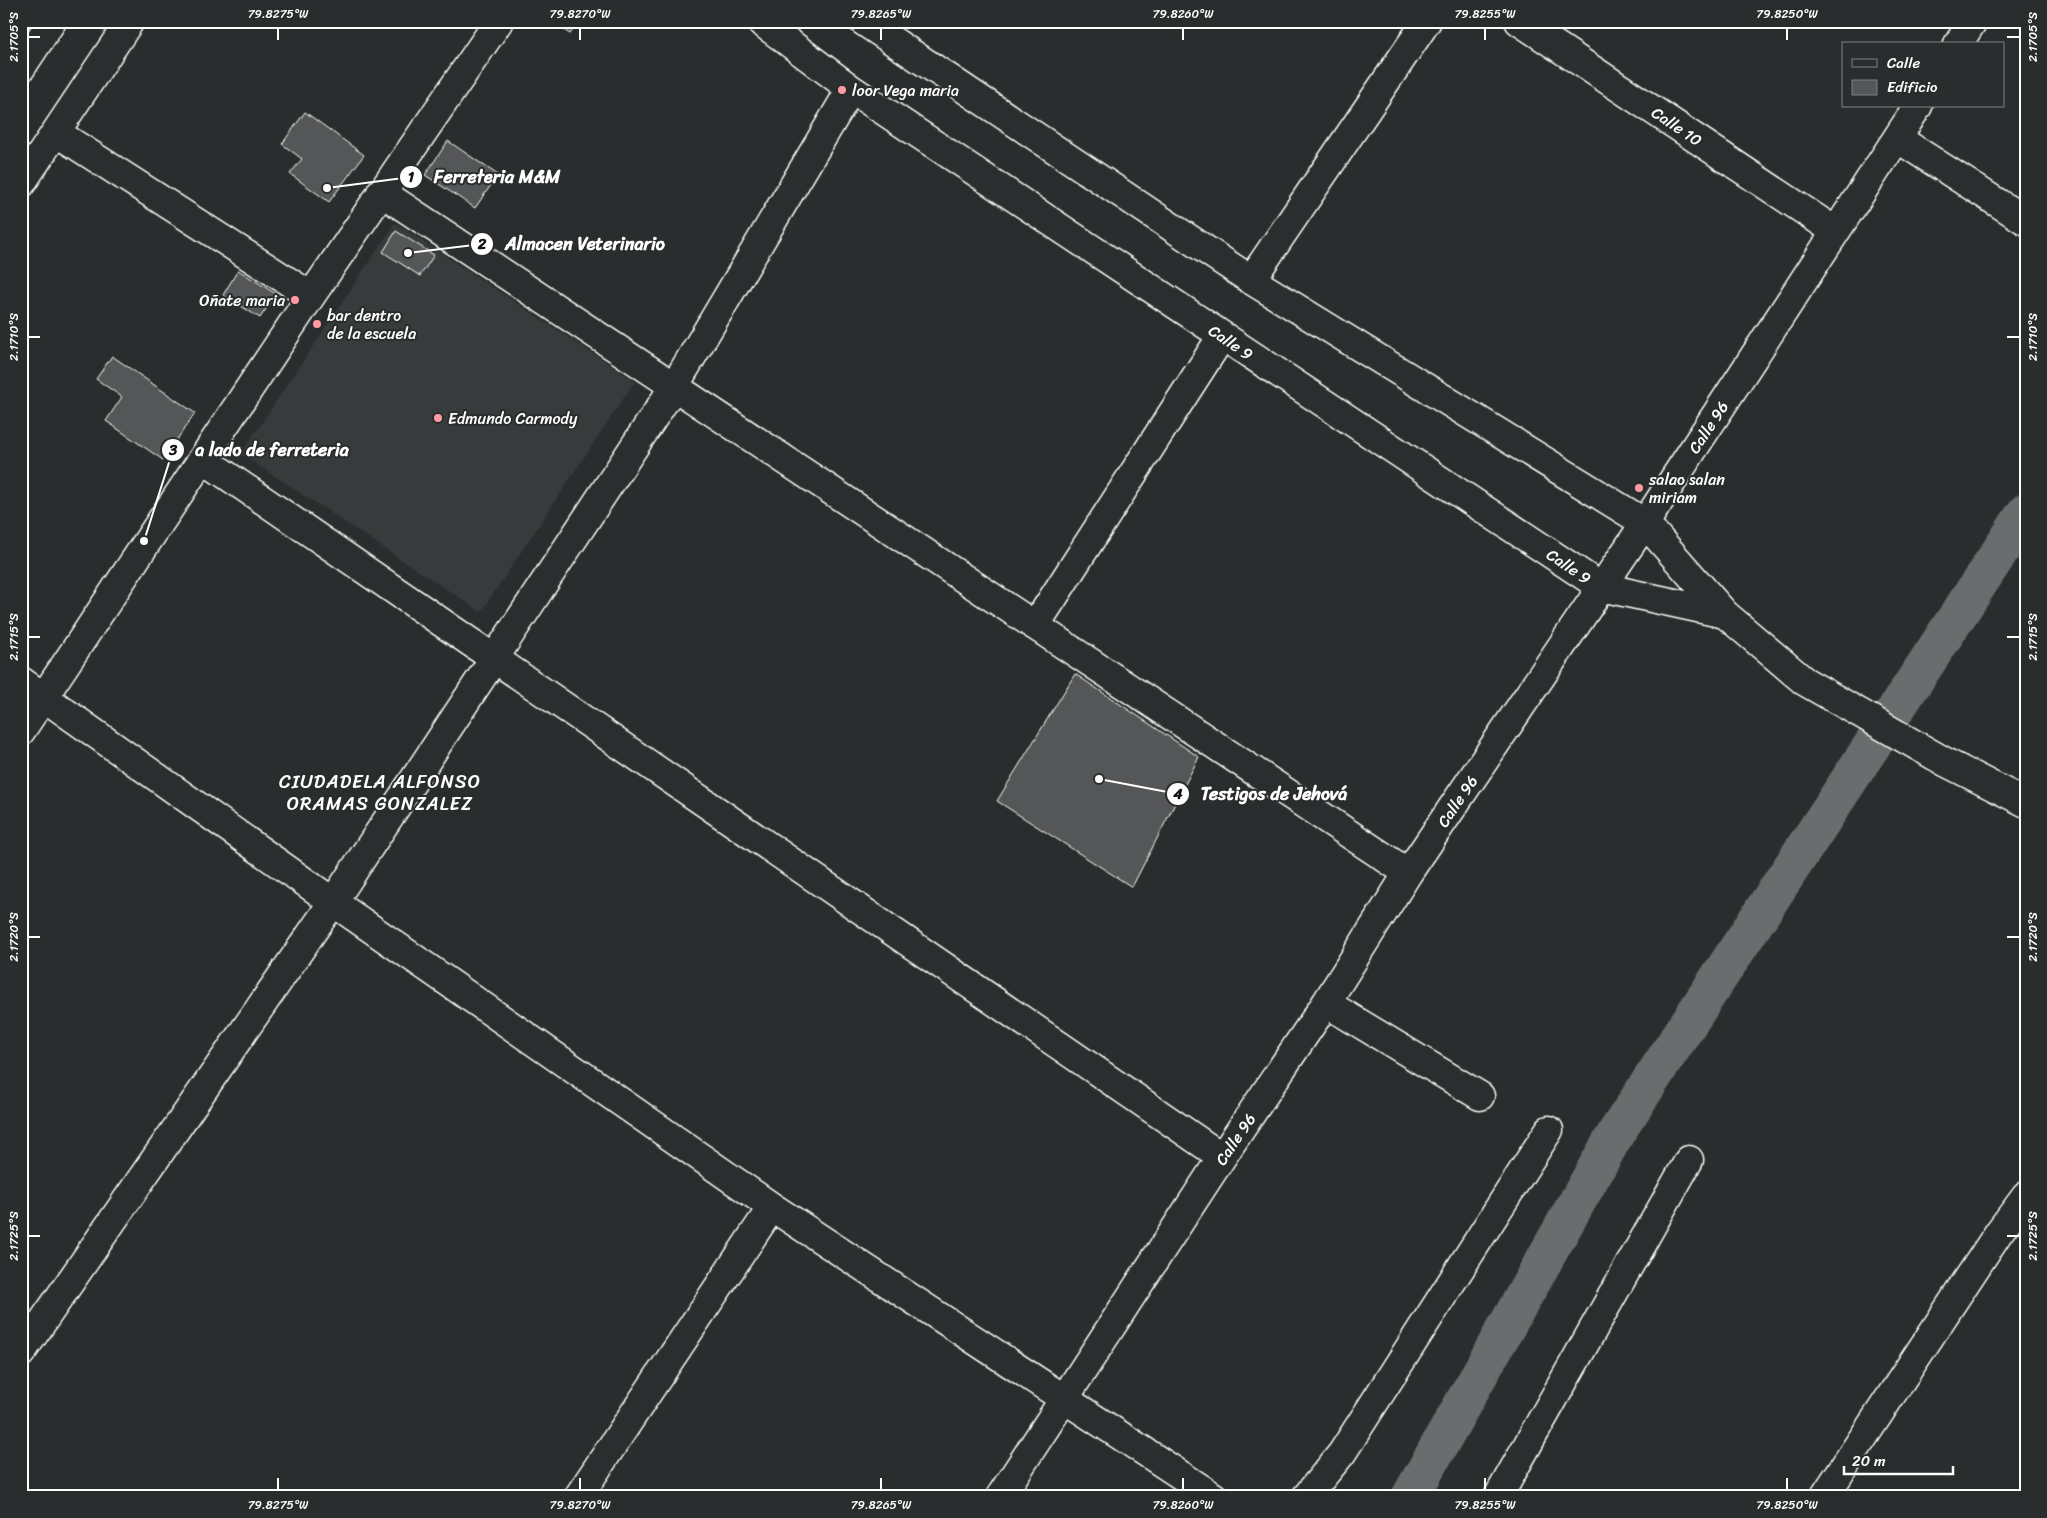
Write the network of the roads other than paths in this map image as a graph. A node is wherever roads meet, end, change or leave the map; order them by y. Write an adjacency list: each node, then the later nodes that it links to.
1 (52, 21): 11 (street)
2 (130, 21): 14 (street)
3 (499, 21): 17 (street)
4 (760, 21): 12 (street, Calle 9)
5 (863, 21): 9 (street, Calle 9)
6 (1427, 21): 20 (street)
7 (1519, 21): 19 (street, Calle 10)
8 (1973, 21): 10 (street)
9 (896, 30): 20 (street, Calle 9)
10 (1959, 42)
11 (21, 68)
12 (851, 89): 22 (street, Calle 9); 23 (street)
13 (1917, 108): 15 (street, Calle 96)
14 (57, 133): 16 (street); 21 (street)
15 (1897, 138): 18 (street); 19 (street, Calle 96)
16 (21, 184)
17 (381, 192): 21 (street); 23 (street)
18 (2026, 221)
19 (1836, 231): 25 (street, Calle 96)
20 (1251, 280): 25 (street, Calle 9)
21 (311, 296): 24 (street)
22 (1222, 336): 26 (street, Calle 9); 28 (street)
23 (674, 385): 28 (street); 29 (street)
24 (203, 459): 29 (street); 31 (street)
25 (1645, 523): 26 (street, Calle 96); 27 (street, Calle 9)
26 (1601, 588): 27 (street, Calle 9); 34 (street, Calle 96)
27 (1725, 614): 33 (street, Calle 9)
28 (1035, 626): 34 (street)
29 (495, 658): 35 (street); 39 (street)
30 (21, 681): 31 (street)
31 (44, 696): 32 (street); 35 (street)
32 (21, 731)
33 (2026, 803)
34 (1408, 873): 36 (street, Calle 96)
35 (333, 902): 42 (street); 43 (street)
36 (1326, 1003): 37 (street); 39 (street, Calle 96)
37 (1480, 1096)
38 (1550, 1130): 48 (street)
39 (1222, 1157): 44 (street, Calle 96)
40 (1690, 1160): 49 (street)
41 (2026, 1196): 50 (street)
42 (772, 1207): 44 (street); 45 (street)
43 (21, 1354)
44 (1065, 1398): 46 (street, Calle 96); 47 (street)
45 (578, 1497)
46 (1000, 1497)
47 (1214, 1497)
48 (1306, 1497)
49 (1498, 1497)
50 (1824, 1497)

